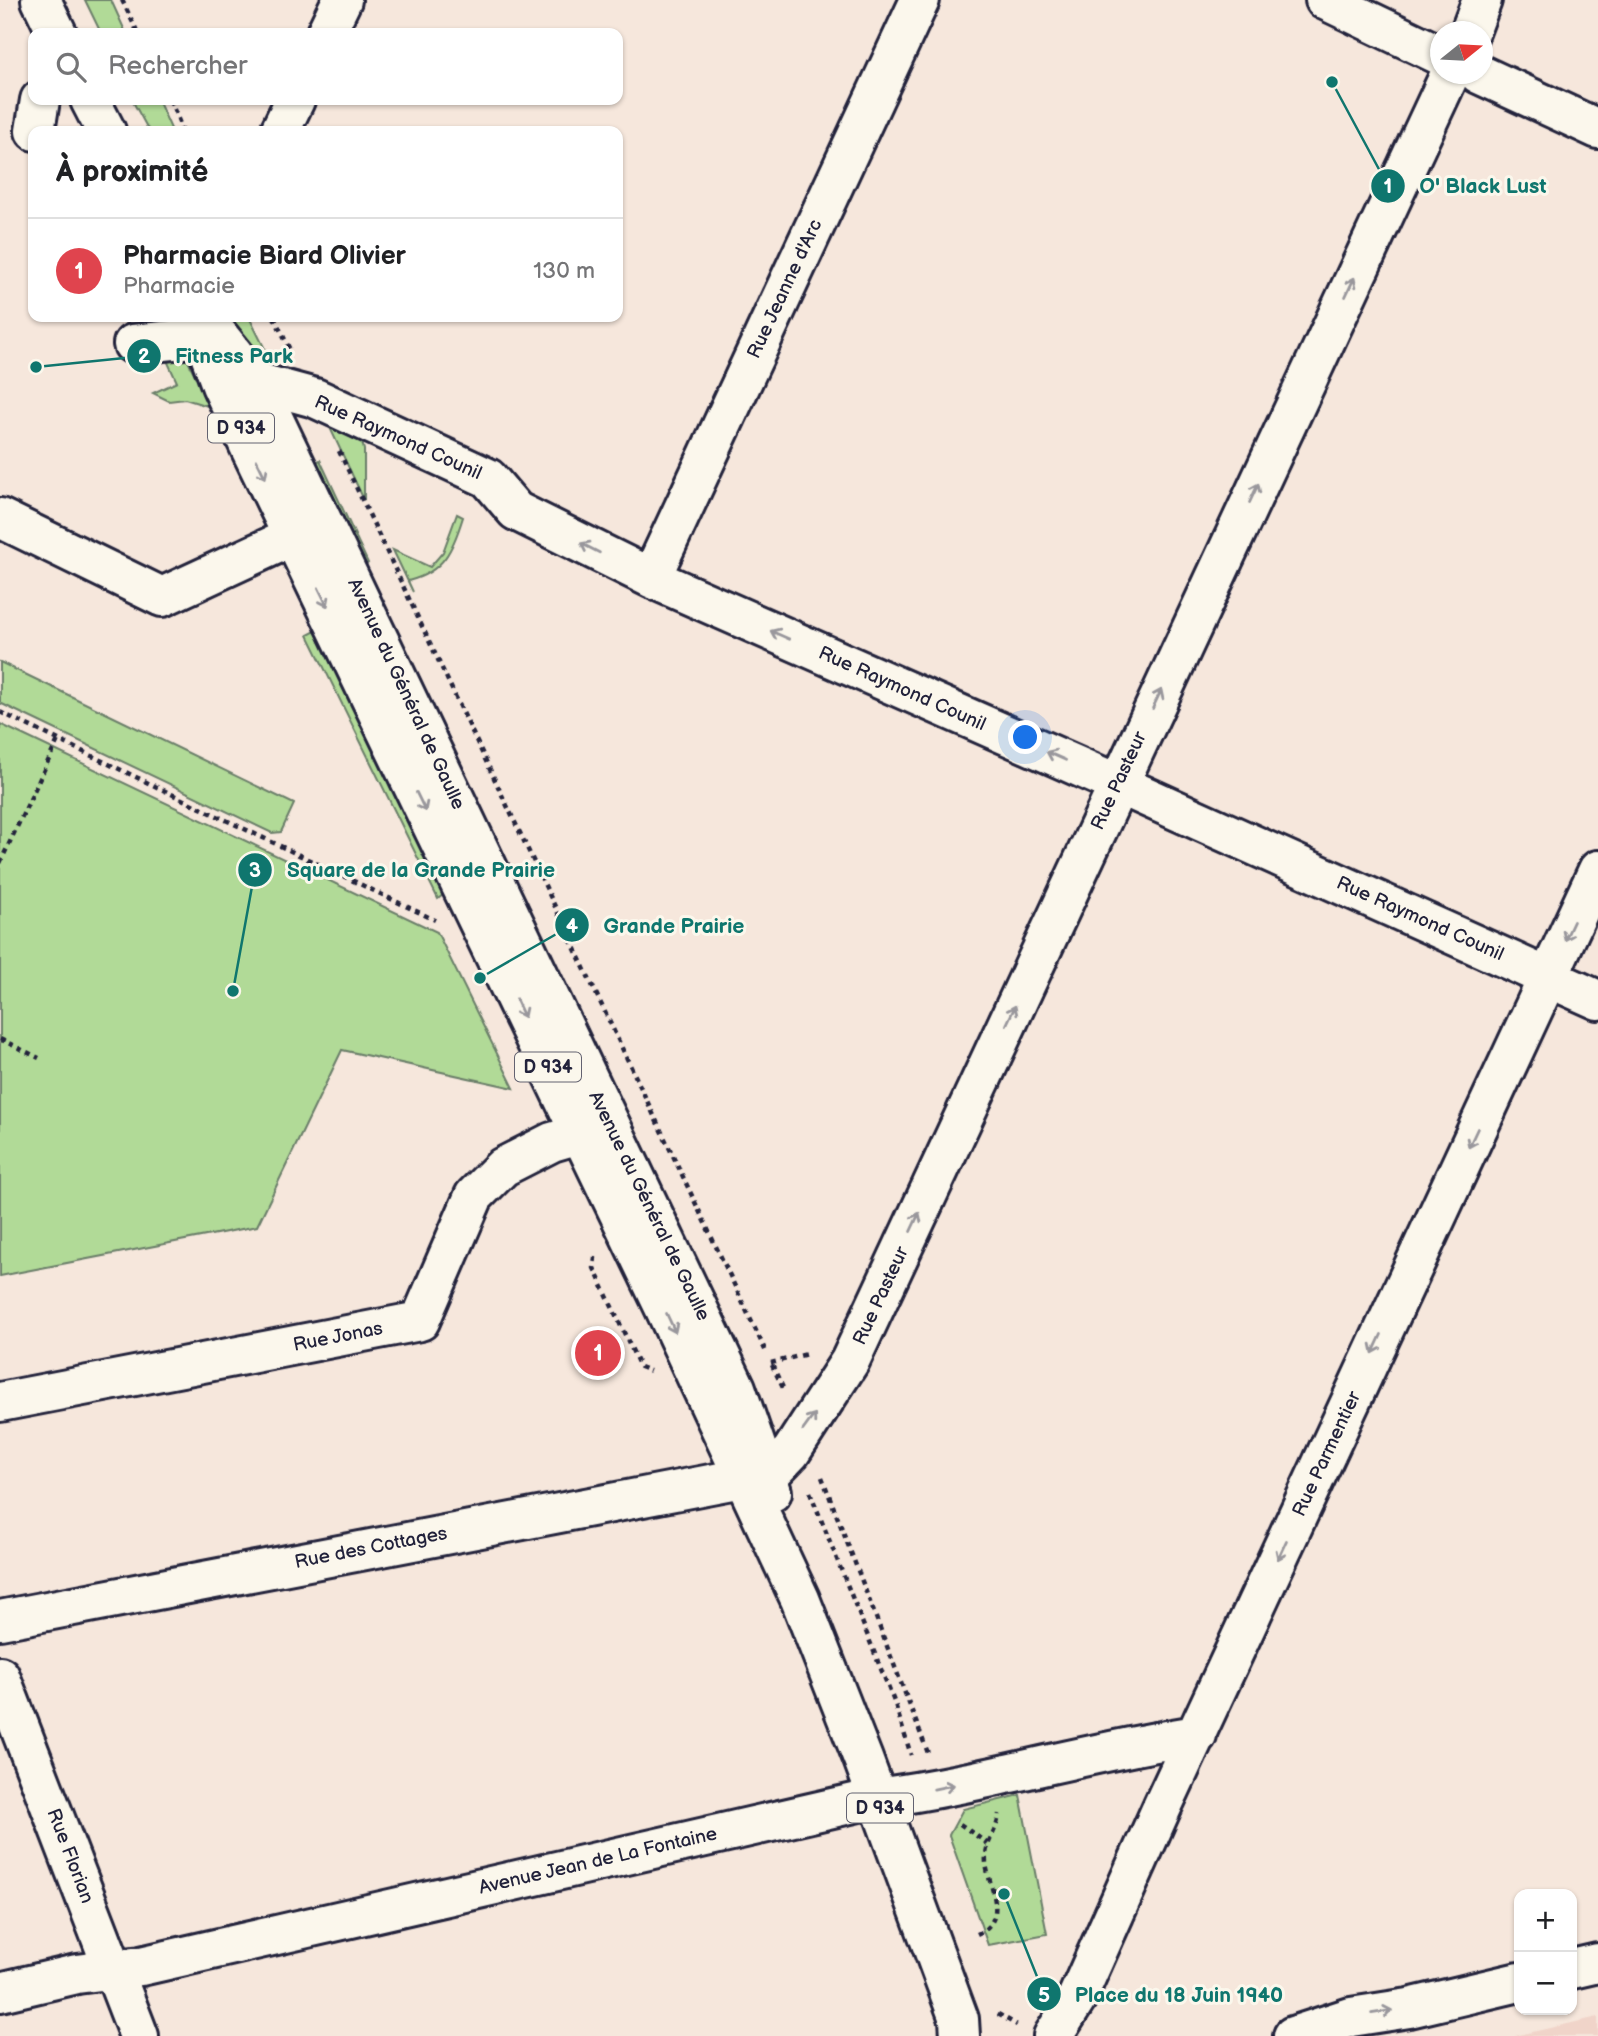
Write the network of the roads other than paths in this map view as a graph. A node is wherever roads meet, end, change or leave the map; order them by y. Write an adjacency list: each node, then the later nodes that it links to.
1 (342, 0): 6 (street)
2 (920, 0): 20 (street, Rue Jeanne d'Arc)
3 (1325, 0): 7 (street)
4 (1482, 0): 5 (street)
5 (1474, 21)
6 (328, 28)
7 (1430, 50)
8 (1493, 80): 14 (street)
9 (1445, 84): 21 (street, Rue Pasteur, one-way to 9)
10 (39, 105): 12 (street)
11 (93, 105): 13 (street)
12 (36, 126)
13 (103, 126)
14 (1598, 129)
15 (200, 324): 16 (street); 17 (street, Avenue du Général de Gaulle / D 934); 19 (street, Avenue du Général de Gaulle / D 934, one-way to 19)
16 (133, 344)
17 (256, 382): 19 (street, Avenue du Général de Gaulle / D 934); 20 (street, Rue Raymond Counil, one-way to 17)
18 (0, 518): 19 (street)
19 (308, 529): 25 (street, Avenue du Général de Gaulle / D 934, one-way to 25); 26 (street, Avenue du Général de Gaulle / D 934)
20 (650, 578): 21 (street, Rue Raymond Counil, one-way to 20)
21 (1118, 783): 23 (street, Rue Raymond Counil); 28 (street, Rue Pasteur, one-way to 21)
22 (1598, 870): 23 (street, Rue Parmentier, one-way to 23)
23 (1548, 977): 24 (street, Rue Raymond Counil); 31 (street, Rue Parmentier, one-way to 31)
24 (1598, 1000)
25 (579, 1134): 26 (street); 27 (street, Rue Jonas); 28 (street, Avenue du Général de Gaulle / D 934, one-way to 28)
26 (712, 1336): 28 (street, Avenue du Général de Gaulle / D 934)
27 (0, 1402)
28 (755, 1477): 29 (street, Rue des Cottages); 32 (street, Avenue du Général de Gaulle / D 934)
29 (0, 1620)
30 (0, 1676): 35 (street, Rue Florian)
31 (1196, 1735): 32 (street, Avenue Jean de La Fontaine, one-way to 31); 40 (street, Rue Parmentier)
32 (876, 1798): 35 (street, Avenue Jean de La Fontaine); 38 (street, Avenue du Général de Gaulle / D 934)
33 (1598, 1963): 34 (street)
34 (1577, 1968)
35 (114, 1970): 37 (street, Avenue Jean de La Fontaine); 39 (street, Rue Florian)
36 (1514, 1983): 41 (street, one-way to 36)
37 (0, 1992)
38 (965, 2030)
39 (139, 2036)
40 (1053, 2036)
41 (1293, 2036)

